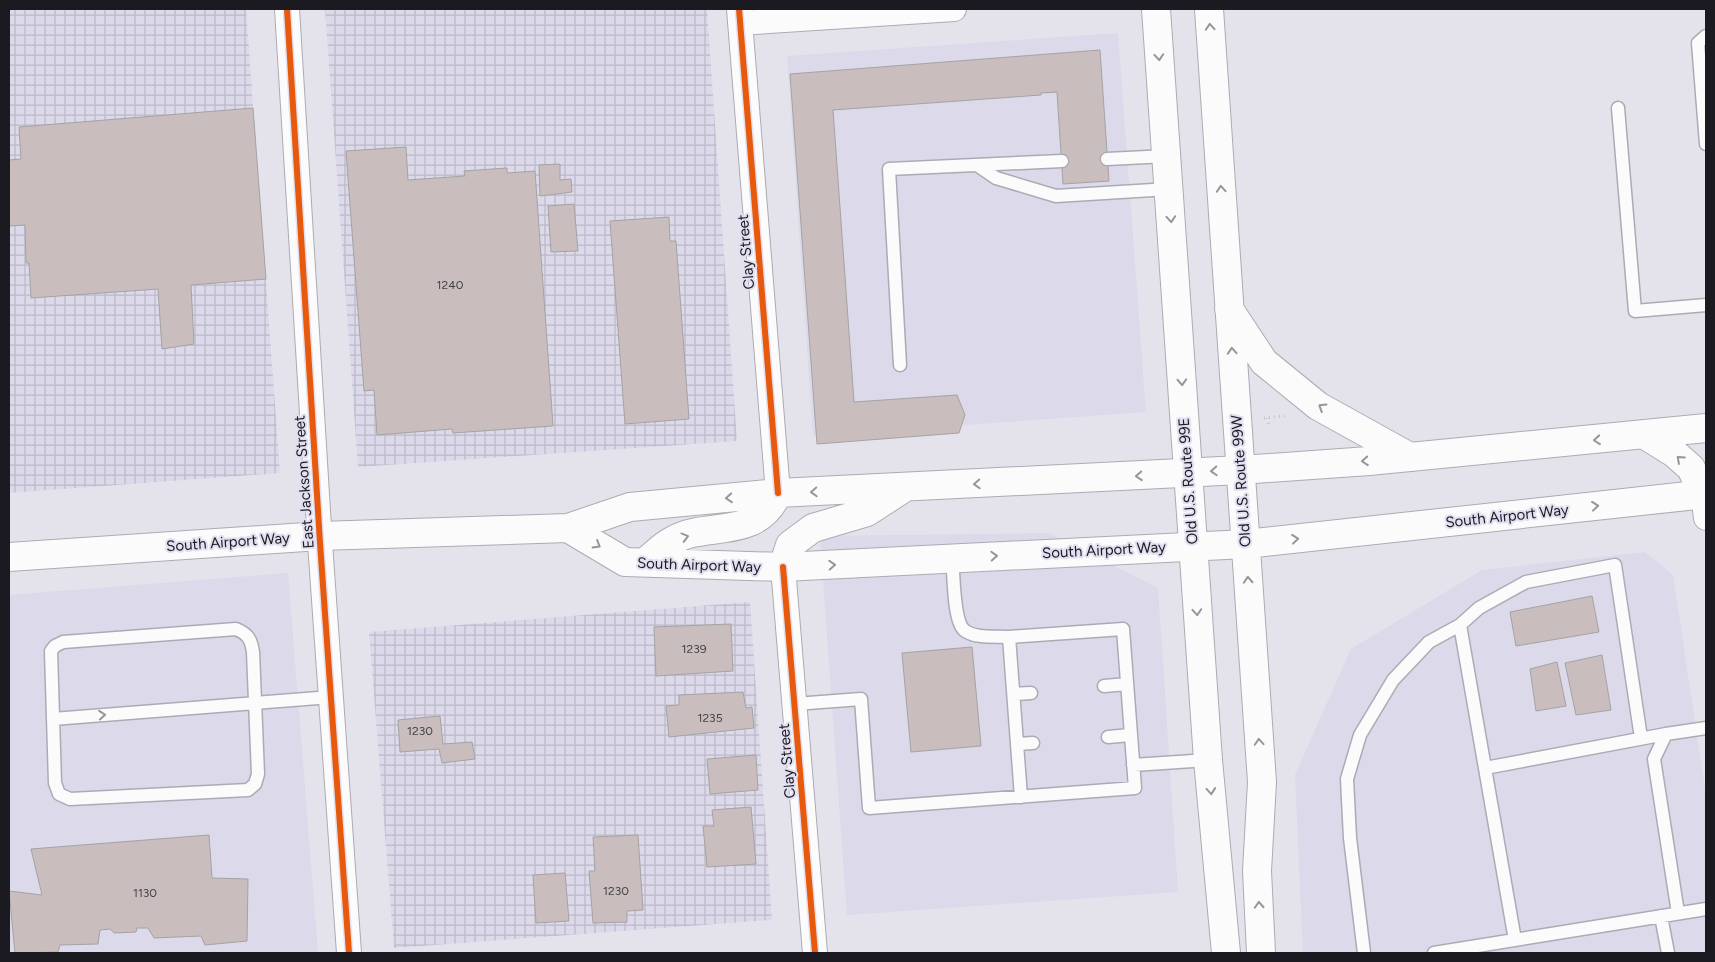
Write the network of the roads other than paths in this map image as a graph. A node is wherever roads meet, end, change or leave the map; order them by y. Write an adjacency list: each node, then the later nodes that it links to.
1 (286, 9): 26 (street, East Jackson Street)
2 (954, 9): 5 (street)
3 (1156, 9): 9 (main road, Old U.S. Route 99E, one-way to 9)
4 (1209, 9): 15 (main road, Old U.S. Route 99W, one-way to 4)
5 (740, 16): 23 (street, Clay Street)
6 (1706, 36): 8 (lane)
7 (1618, 108): 14 (lane)
8 (1706, 144)
9 (1167, 156): 10 (lane); 13 (main road, Old U.S. Route 99E)
10 (1108, 159)
11 (1062, 161): 12 (lane)
12 (978, 165): 13 (lane); 16 (lane)
13 (1169, 189): 21 (main road, Old U.S. Route 99E, one-way to 21)
14 (1706, 305)
15 (1229, 309): 19 (main road, one-way to 15); 20 (main road, Old U.S. Route 99W, one-way to 15)
16 (900, 365)
17 (1706, 428): 18 (main road, South Airport Way)
18 (1645, 435): 19 (main road, South Airport Way, one-way to 19); 24 (main road, one-way to 18)
19 (1410, 457): 20 (main road, South Airport Way, one-way to 20)
20 (1241, 470): 21 (main road, South Airport Way, one-way to 21); 27 (main road, Old U.S. Route 99W)
21 (1188, 473): 22 (main road, South Airport Way, one-way to 22); 28 (main road, Old U.S. Route 99E)
22 (905, 487): 23 (main road, South Airport Way, one-way to 23); 32 (main road)
23 (778, 493): 25 (main road, South Airport Way, one-way to 25); 31 (main road, one-way to 23)
24 (1705, 502): 27 (main road, South Airport Way, one-way to 24)
25 (568, 528): 26 (main road, South Airport Way); 31 (main road, South Airport Way, one-way to 31)
26 (320, 536): 29 (main road, South Airport Way); 39 (street, East Jackson Street)
27 (1246, 544): 28 (main road, South Airport Way); 61 (main road, Old U.S. Route 99W, one-way to 27)
28 (1192, 546): 30 (main road, South Airport Way, one-way to 28); 50 (main road, Old U.S. Route 99E, one-way to 50)
29 (9, 557)
30 (952, 558): 32 (main road, South Airport Way, one-way to 30); 34 (lane)
31 (644, 563): 32 (main road, South Airport Way)
32 (784, 567): 41 (street, Clay Street)
33 (1460, 625): 47 (lane); 52 (lane); 62 (lane)
34 (1009, 637): 35 (lane); 38 (lane)
35 (1127, 684): 36 (lane); 45 (lane)
36 (1104, 686)
37 (1031, 693): 38 (lane)
38 (1014, 694): 49 (lane)
39 (331, 696): 40 (lane); 58 (street, East Jackson Street)
40 (256, 701): 42 (lane, one-way to 40); 42 (lane); 42 (lane)
41 (794, 704): 53 (lane); 59 (street, Clay Street)
42 (53, 719)
43 (1706, 728): 44 (lane)
44 (1666, 734): 47 (lane); 55 (lane)
45 (1130, 735): 46 (lane); 51 (lane)
46 (1108, 737)
47 (1641, 738): 52 (lane)
48 (1033, 743): 49 (lane)
49 (1017, 744): 53 (lane)
50 (1208, 760): 51 (lane); 60 (main road, Old U.S. Route 99E, one-way to 60)
51 (1133, 765): 53 (lane)
52 (1485, 768): 57 (lane)
53 (1021, 797)
54 (1706, 909): 55 (lane)
55 (1678, 913): 56 (lane)
56 (1662, 916): 57 (lane); 64 (lane)
57 (1515, 940): 63 (lane)
58 (349, 953)
59 (815, 953)
60 (1226, 953)
61 (1261, 953)
62 (1364, 953)
63 (1434, 953)
64 (1668, 953)

